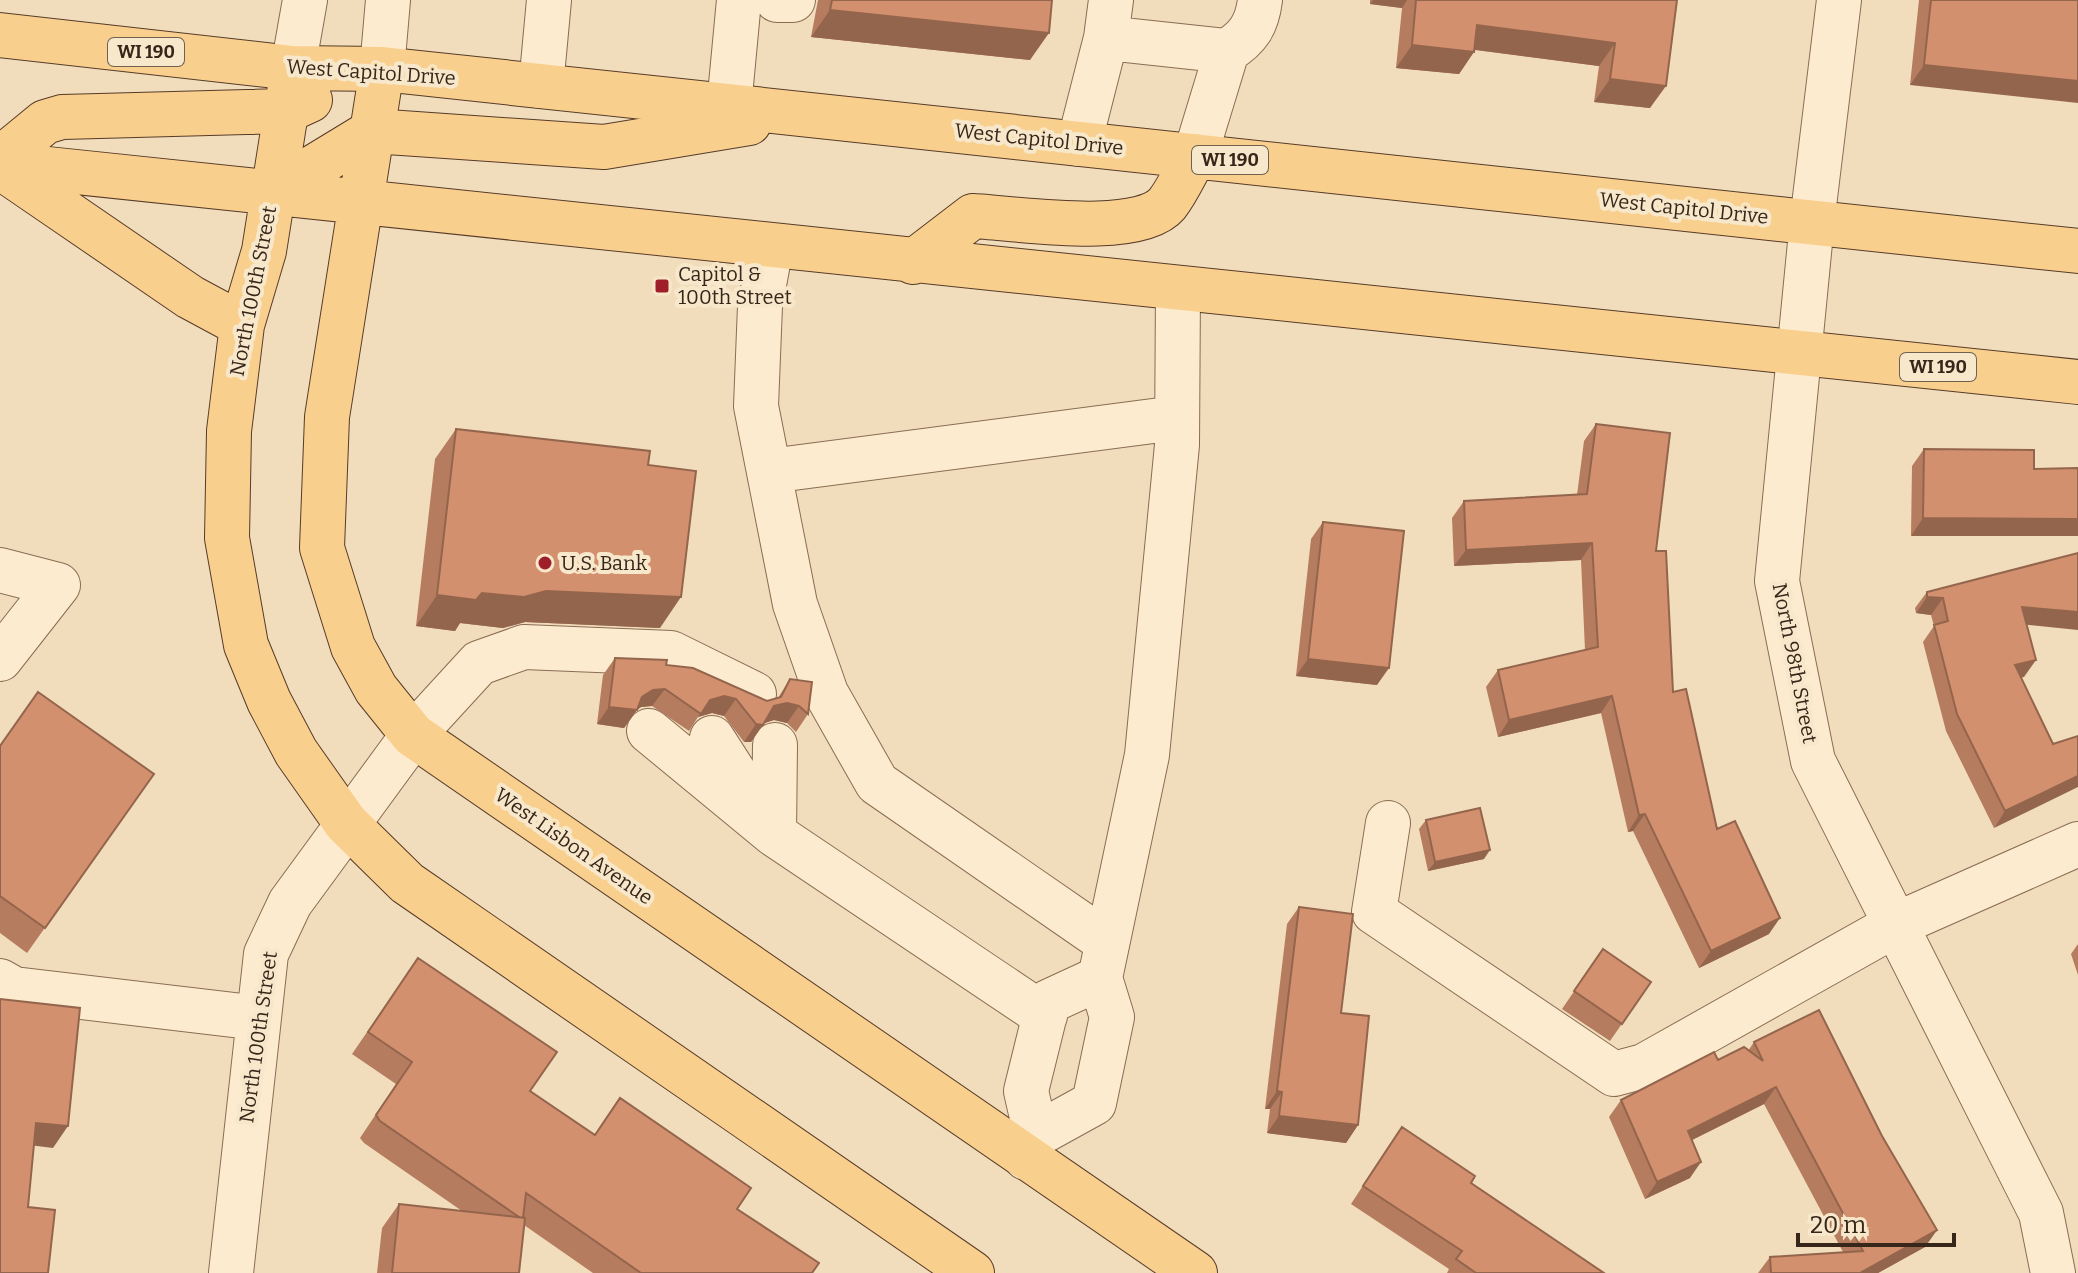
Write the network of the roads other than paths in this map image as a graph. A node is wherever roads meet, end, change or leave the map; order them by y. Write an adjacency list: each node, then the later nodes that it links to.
1 (305, 0): 12 (street)
2 (388, 0): 13 (street)
3 (549, 0): 14 (street)
4 (739, 0): 15 (street)
5 (777, 0): 6 (street)
6 (793, 0)
7 (1260, 0): 11 (street)
8 (1839, 0): 24 (street, North 98th Street)
9 (1109, 19): 11 (street); 19 (street)
10 (0, 35): 12 (main road, West Capitol Drive / WI 190)
11 (1227, 51): 20 (street)
12 (293, 68): 13 (main road, West Capitol Drive / WI 190); 16 (main road, North 100th Street)
13 (382, 69): 14 (main road, West Capitol Drive / WI 190); 16 (main road); 18 (main road)
14 (541, 86): 15 (main road, West Capitol Drive / WI 190)
15 (729, 106): 17 (main road, West Capitol Drive / WI 190)
16 (286, 111): 21 (main road); 22 (main road, North 100th Street)
17 (803, 114): 18 (main road); 19 (main road, West Capitol Drive / WI 190)
18 (373, 131): 22 (main road); 23 (main road)
19 (1079, 144): 20 (main road, West Capitol Drive / WI 190)
20 (1195, 156): 24 (main road, West Capitol Drive / WI 190); 27 (main road)
21 (0, 163): 22 (main road, WI 190); 29 (main road)
22 (271, 193): 23 (main road, WI 190); 29 (main road, North 100th Street)
23 (360, 203): 25 (main road, WI 190); 37 (main road, West Lisbon Avenue)
24 (1812, 222): 26 (main road, West Capitol Drive / WI 190); 30 (street, North 98th Street)
25 (771, 247): 27 (main road, WI 190); 33 (street)
26 (2078, 251)
27 (913, 262): 28 (main road, WI 190)
28 (1178, 289): 30 (main road, WI 190); 32 (street)
29 (242, 325): 39 (main road, North 100th Street)
30 (1798, 353): 31 (main road, WI 190); 43 (street, North 98th Street)
31 (2078, 382)
32 (1176, 418): 33 (street); 44 (street)
33 (770, 471): 44 (street)
34 (0, 570): 35 (street)
35 (0, 659)
36 (692, 682): 37 (street, North 100th Street)
37 (413, 735): 39 (street, North 100th Street); 48 (main road, West Lisbon Avenue)
38 (712, 738): 41 (street); 41 (street); 41 (street)
39 (346, 823): 47 (street, North 100th Street); 51 (main road)
40 (1388, 823): 43 (street)
41 (774, 834): 46 (street)
42 (2078, 844): 43 (street)
43 (1895, 925): 49 (street, North 98th Street)
44 (1104, 960): 46 (street); 48 (street)
45 (0, 981): 47 (street)
46 (1045, 1016): 48 (street)
47 (258, 1018): 50 (street, North 100th Street)
48 (1031, 1147): 52 (main road, West Lisbon Avenue)
49 (2060, 1207): 53 (street, North 98th Street)
50 (231, 1273)
51 (972, 1273)
52 (1195, 1273)
53 (2053, 1273)

